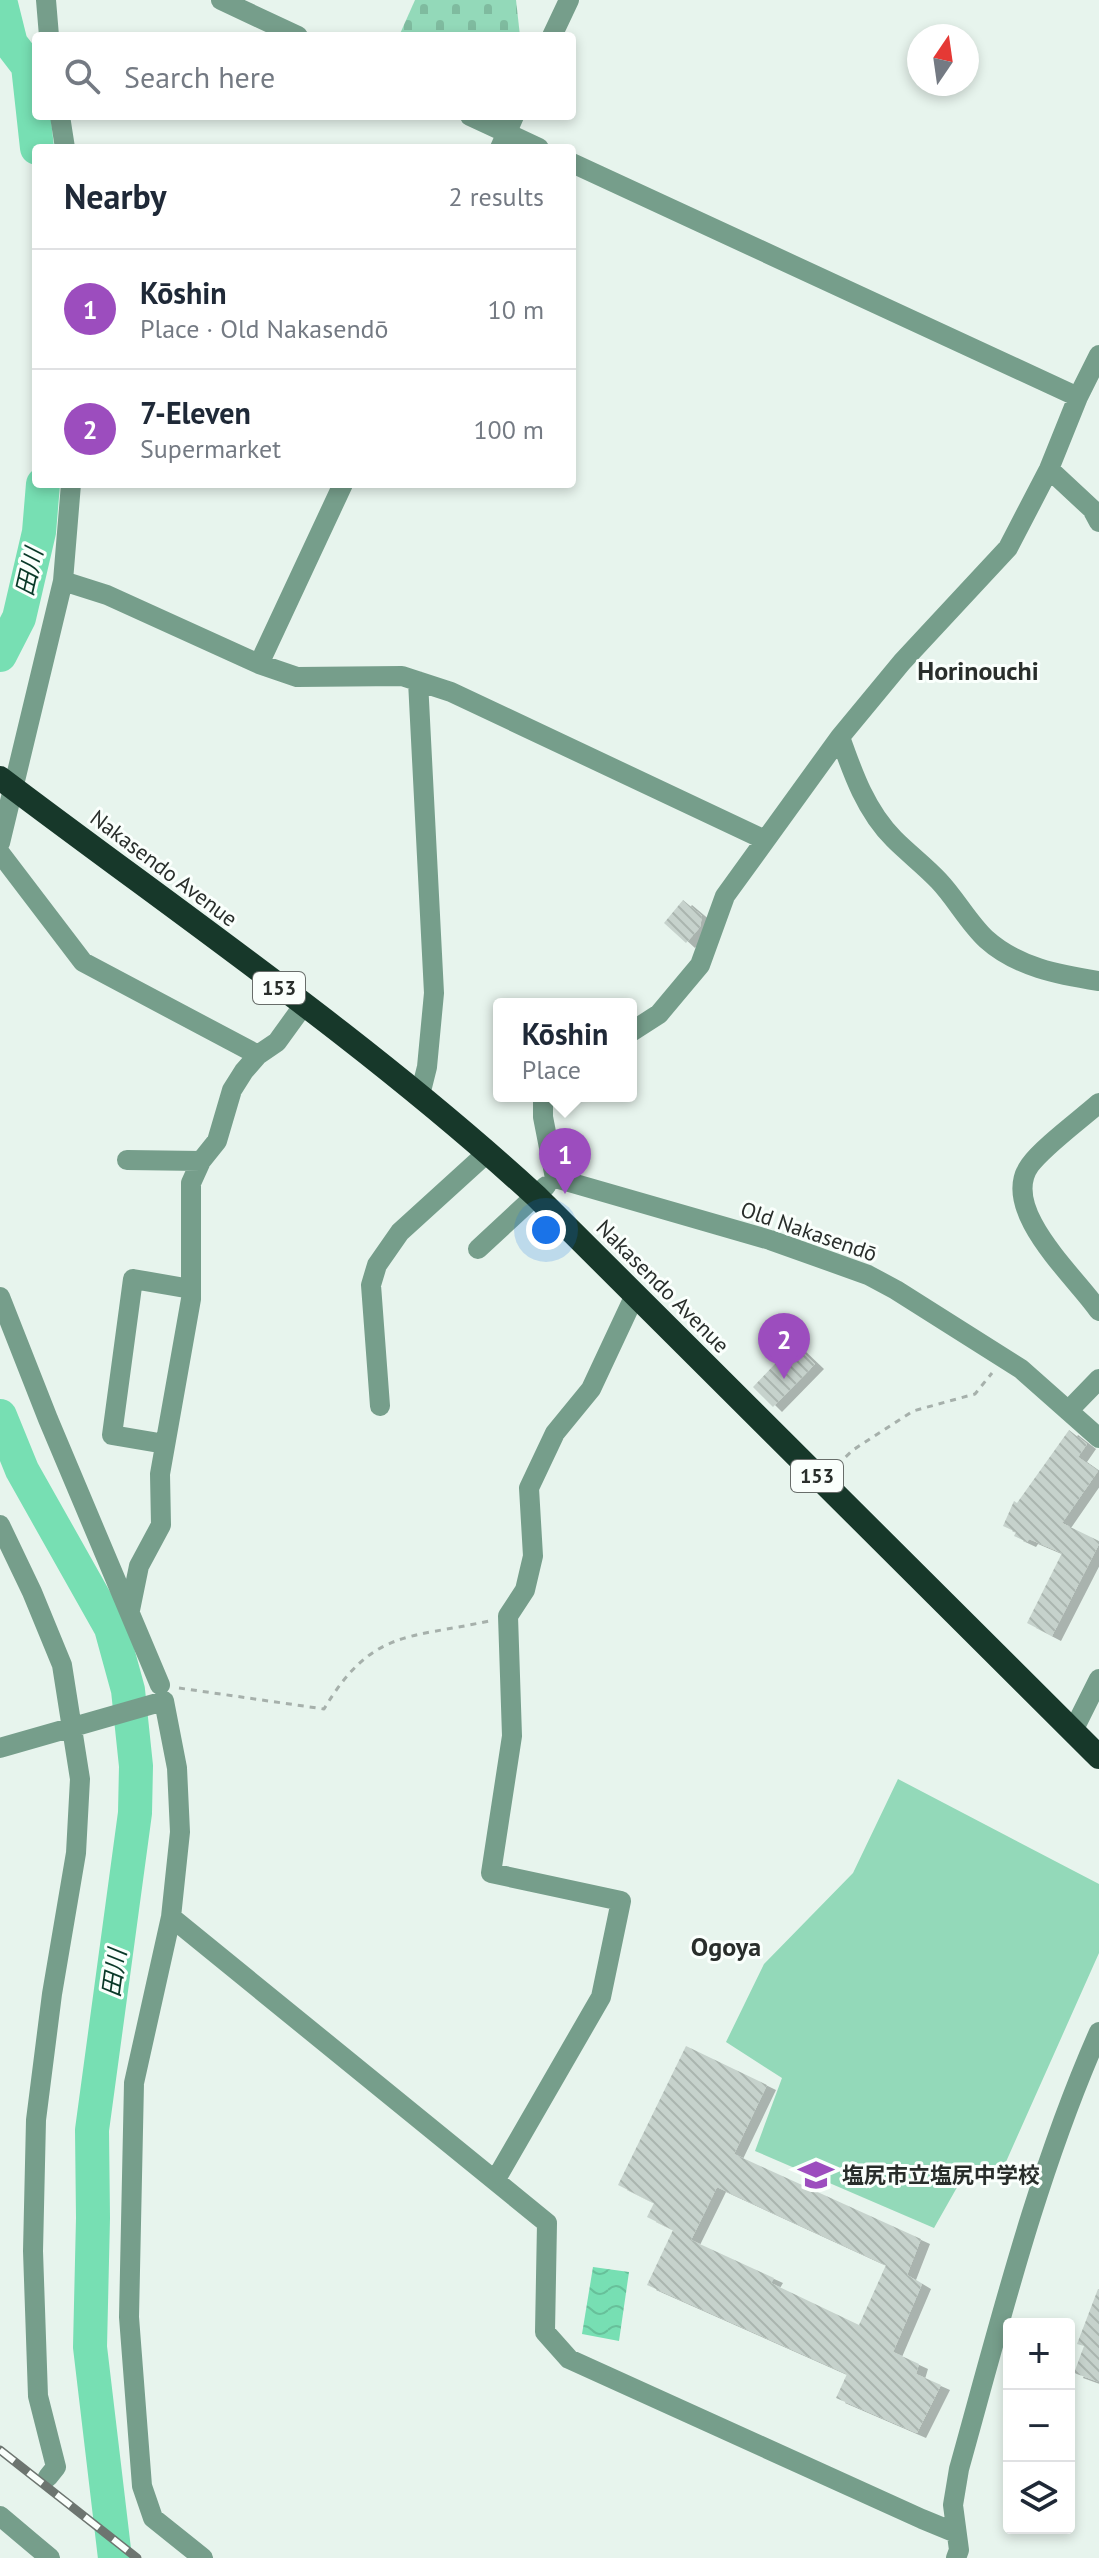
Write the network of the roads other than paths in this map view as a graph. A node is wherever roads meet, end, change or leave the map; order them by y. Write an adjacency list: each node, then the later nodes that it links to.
1 (46, 0): 4 (street)
2 (221, 0): 5 (street)
3 (569, 0): 6 (street)
4 (49, 32)
5 (289, 32)
6 (554, 32)
7 (61, 120): 10 (street)
8 (479, 120): 9 (street)
9 (507, 132): 11 (street)
10 (64, 144)
11 (531, 144)
12 (576, 165): 14 (street)
13 (1099, 355): 14 (street)
14 (1078, 397): 15 (street)
15 (1049, 469): 18 (street); 22 (street)
16 (71, 488): 19 (street)
17 (341, 488): 20 (street)
18 (1099, 522)
19 (63, 581): 20 (street); 23 (street)
20 (259, 664): 21 (street)
21 (418, 681): 24 (street); 31 (street)
22 (840, 737): 24 (street); 27 (street)
23 (7, 783): 25 (street); 28 (highway, Nakasendo Avenue / 153)
24 (765, 840): 29 (street)
25 (0, 843)
26 (0, 853): 30 (street)
27 (1099, 981)
28 (303, 1006): 30 (street); 31 (highway, Nakasendo Avenue / 153)
29 (637, 1028)
30 (258, 1055): 36 (street)
31 (420, 1095): 34 (highway, Nakasendo Avenue / 153)
32 (543, 1102): 37 (street)
33 (1099, 1103): 43 (street)
34 (488, 1152): 38 (highway, Nakasendo Avenue / 153); 45 (street)
35 (127, 1160): 36 (street)
36 (201, 1161): 40 (street)
37 (555, 1178): 38 (street); 46 (street, Old Nakasendō)
38 (536, 1196): 39 (street); 41 (highway, Nakasendo Avenue / 153)
39 (478, 1249)
40 (191, 1289): 48 (street); 48 (street)
41 (635, 1295): 54 (highway, Nakasendo Avenue / 153); 59 (street)
42 (0, 1297): 50 (street)
43 (1099, 1311)
44 (1099, 1379): 46 (street)
45 (380, 1406)
46 (1069, 1410): 47 (street, Old Nakasendō)
47 (1099, 1438)
48 (165, 1444): 50 (street)
49 (0, 1525): 53 (street)
50 (130, 1610): 52 (street)
51 (1099, 1679): 54 (street)
52 (160, 1696): 53 (street); 57 (street)
53 (72, 1726): 55 (street); 60 (street)
54 (1073, 1731): 56 (highway, Nakasendo Avenue / 153)
55 (0, 1748)
56 (1099, 1757)
57 (171, 1917): 59 (street); 64 (street)
58 (1099, 2032): 62 (street)
59 (496, 2179): 62 (street)
60 (48, 2477)
61 (0, 2516): 63 (street)
62 (956, 2533): 65 (street)
63 (50, 2558)
64 (203, 2558)
65 (956, 2558)

